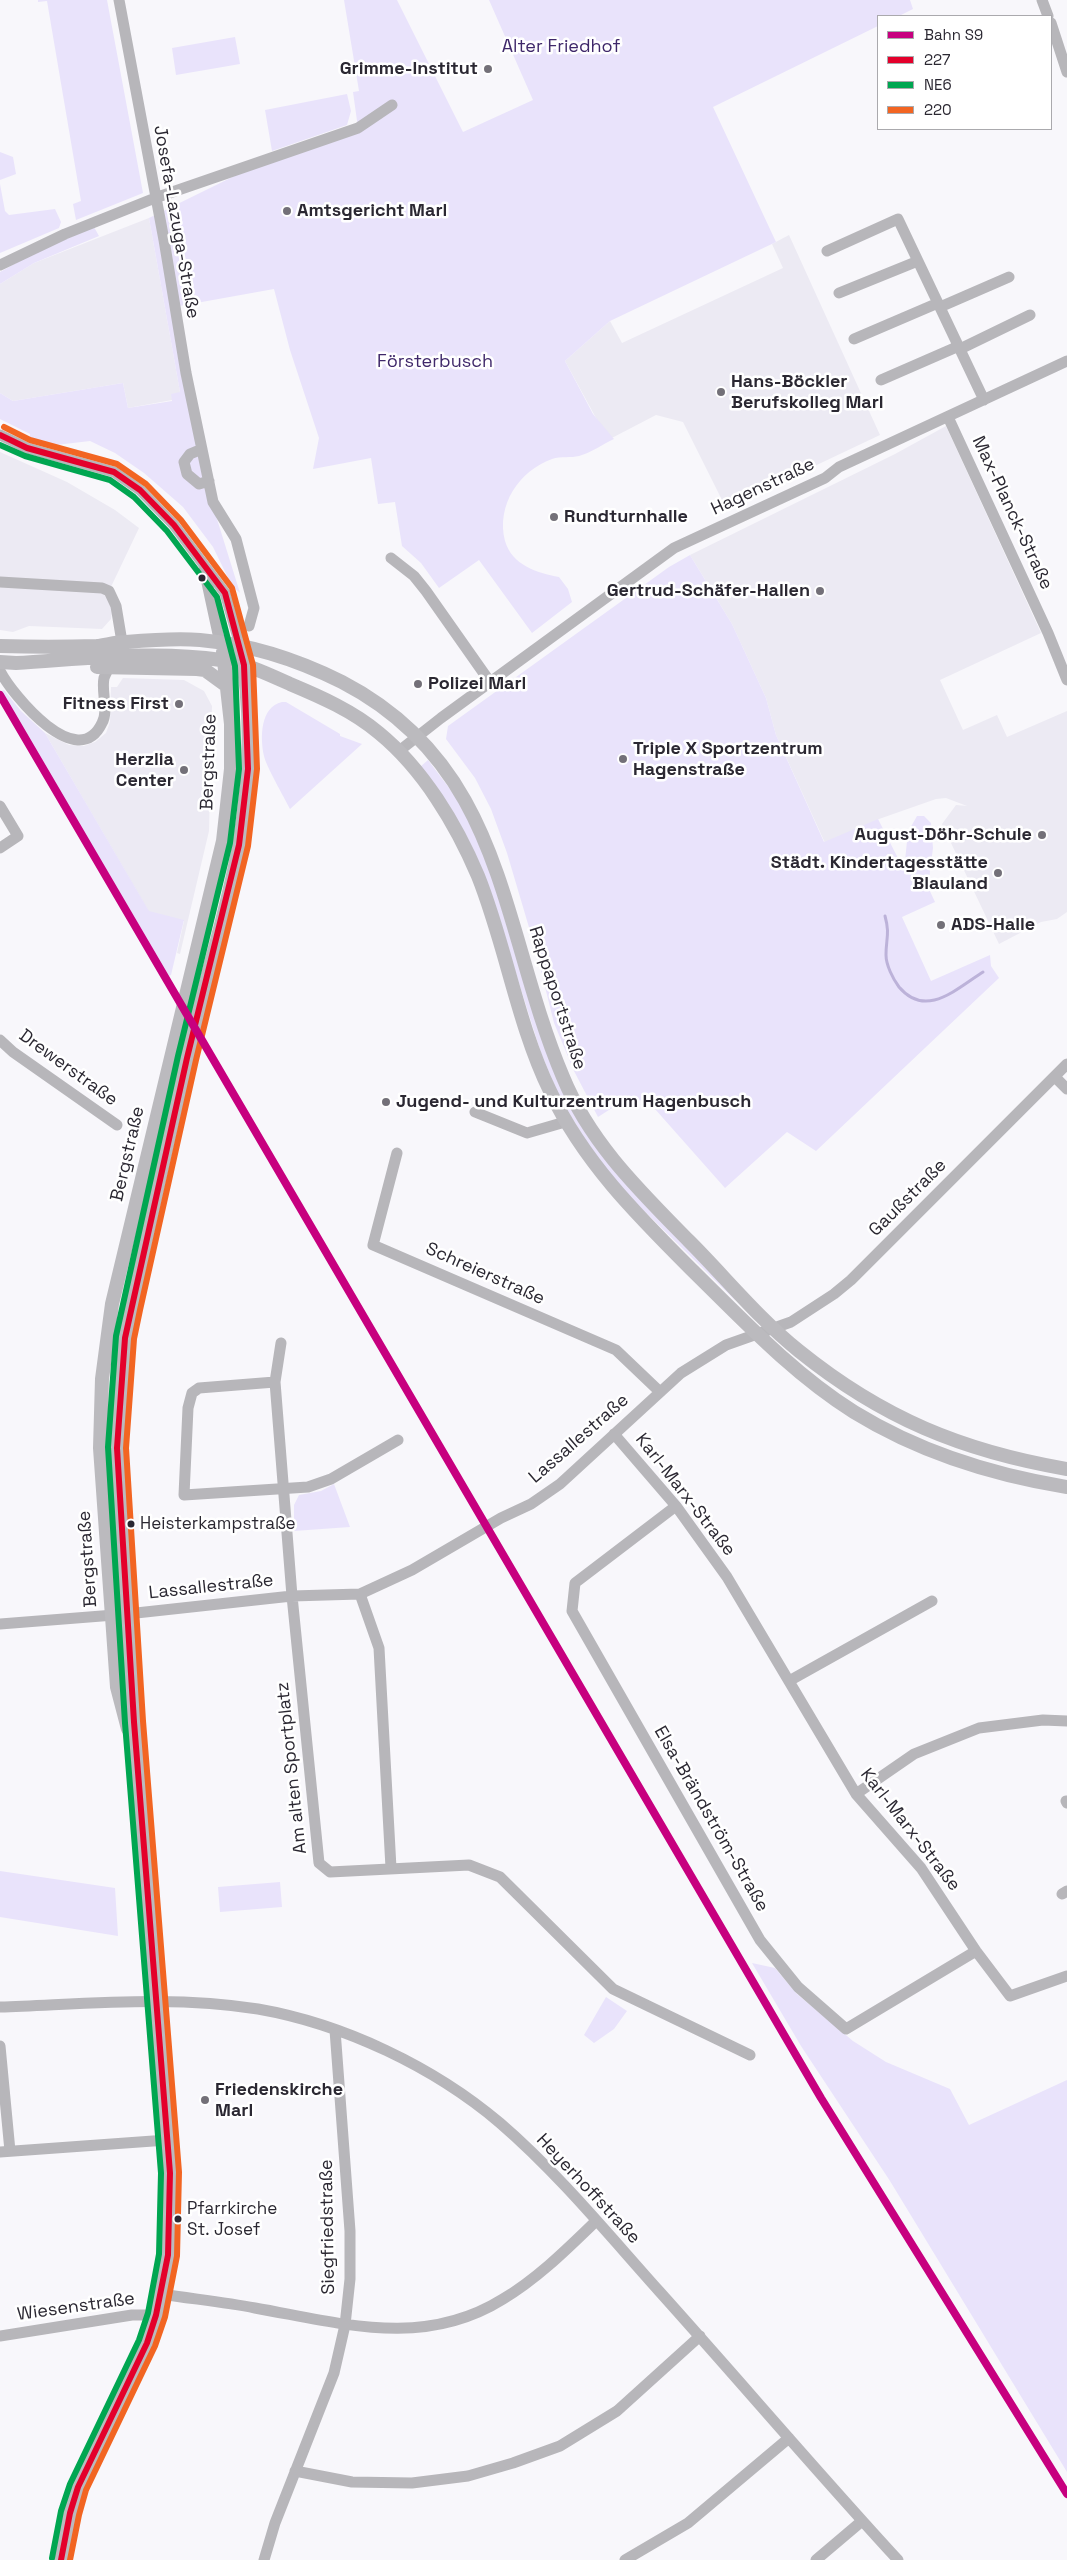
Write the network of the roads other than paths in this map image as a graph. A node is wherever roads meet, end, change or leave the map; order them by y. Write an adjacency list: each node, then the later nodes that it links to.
1 (119, 0): 7 (street, Josefa-Lazuga-Straße)
2 (1042, 0): 3 (street)
3 (1048, 15)
4 (1052, 26): 5 (street)
5 (1067, 72)
6 (392, 105): 7 (street)
7 (155, 198): 10 (street); 22 (street, Josefa-Lazuga-Straße)
8 (827, 251): 9 (street)
9 (918, 261): 12 (street); 13 (street)
10 (0, 265)
11 (1009, 277): 13 (street)
12 (839, 293)
13 (939, 305): 15 (street); 16 (street)
14 (1030, 315): 16 (street)
15 (854, 339)
16 (959, 348): 18 (street); 19 (street)
17 (1067, 361): 19 (street, Hagenstraße)
18 (881, 380)
19 (984, 400): 20 (street, Hagenstraße)
20 (948, 417): 37 (street, Max-Planck-Straße); 38 (street, Hagenstraße)
21 (0, 435): 25 (street, Bergstraße)
22 (202, 449): 23 (street, Josefa-Lazuga-Straße); 23 (street)
23 (209, 481): 27 (street, Josefa-Lazuga-Straße)
24 (391, 558): 38 (street)
25 (203, 562): 29 (street, Bergstraße); 30 (street, Bergstraße)
26 (0, 582): 28 (street)
27 (249, 626)
28 (122, 642): 29 (main road, Rappaportstraße); 31 (main road, Rappaportstraße)
29 (220, 643): 30 (main road, Rappaportstraße); 32 (main road, Bergstraße)
30 (240, 645): 35 (main road, Bergstraße); 40 (main road, Rappaportstraße)
31 (7, 646)
32 (225, 660): 34 (main road, Rappaportstraße); 35 (main road, Rappaportstraße); 39 (main road, Bergstraße)
33 (0, 662): 34 (main road)
34 (112, 663): 36 (street); 39 (main road)
35 (244, 665): 41 (main road, Rappaportstraße); 66 (main road, Bergstraße)
36 (0, 672)
37 (1067, 680)
38 (490, 682): 40 (street, Hagenstraße)
39 (227, 686): 67 (main road, Bergstraße)
40 (416, 736): 41 (street, Hagenstraße); 52 (main road, Rappaportstraße)
41 (399, 751): 49 (main road, Rappaportstraße)
42 (0, 806): 43 (street)
43 (0, 848)
44 (0, 1040): 50 (street, Drewerstraße)
45 (1067, 1064): 46 (street, Gaußstraße)
46 (1055, 1077): 47 (street); 52 (street, Gaußstraße)
47 (1067, 1089)
48 (475, 1112): 49 (street)
49 (565, 1122): 53 (main road, Rappaportstraße)
50 (117, 1124)
51 (397, 1154): 56 (street, Schreierstraße)
52 (774, 1328): 53 (street, Gaußstraße); 59 (main road, Rappaportstraße)
53 (758, 1333): 56 (street, Lassallestraße); 61 (main road, Rappaportstraße)
54 (281, 1344): 55 (street, Am alten Sportplatz)
55 (275, 1382): 60 (street, Am alten Sportplatz); 60 (street)
56 (659, 1391): 57 (street, Lassallestraße)
57 (614, 1434): 62 (street, Karl-Marx-Straße); 63 (street, Lassallestraße)
58 (398, 1440): 60 (street)
59 (1067, 1469)
60 (285, 1487): 64 (street, Am alten Sportplatz)
61 (1067, 1487)
62 (676, 1506): 69 (street, Karl-Marx-Straße); 74 (street, Elsa-Brändström-Straße)
63 (360, 1594): 64 (street, Lassallestraße); 73 (street)
64 (292, 1596): 66 (street, Lassallestraße); 73 (street, Am alten Sportplatz)
65 (932, 1601): 69 (street)
66 (127, 1614): 67 (street); 71 (main road, Bergstraße)
67 (111, 1615): 68 (street); 71 (main road, Bergstraße)
68 (0, 1624)
69 (789, 1681): 72 (street, Karl-Marx-Straße)
70 (1067, 1721): 72 (street)
71 (137, 1758): 76 (main road, Bergstraße)
72 (856, 1794): 74 (street, Karl-Marx-Straße)
73 (391, 1868): 80 (street, Am alten Sportplatz)
74 (976, 1951): 75 (street, Karl-Marx-Straße)
75 (1067, 1976)
76 (155, 2001): 77 (street, Heyerhoffstraße); 78 (street, Heyerhoffstraße); 81 (main road, Bergstraße)
77 (0, 2007)
78 (335, 2030): 83 (street, Heyerhoffstraße); 86 (street, Siegfriedstraße)
79 (0, 2046): 82 (street)
80 (750, 2055)
81 (167, 2140): 82 (street); 84 (main road, Bergstraße)
82 (5, 2152)
83 (596, 2221): 86 (street); 88 (street, Heyerhoffstraße)
84 (161, 2294): 85 (main road, Bergstraße); 86 (street)
85 (156, 2315): 87 (street, Wiesenstraße); 92 (main road, Bergstraße)
86 (345, 2325): 90 (street, Siegfriedstraße)
87 (0, 2336)
88 (700, 2336): 89 (street, Heyerhoffstraße); 90 (street)
89 (789, 2438): 91 (street, Heyerhoffstraße); 94 (street)
90 (295, 2471): 93 (street, Siegfriedstraße)
91 (862, 2521): 95 (street); 96 (street, Heyerhoffstraße)
92 (61, 2560)
93 (264, 2560)
94 (625, 2560)
95 (816, 2560)
96 (898, 2560)

